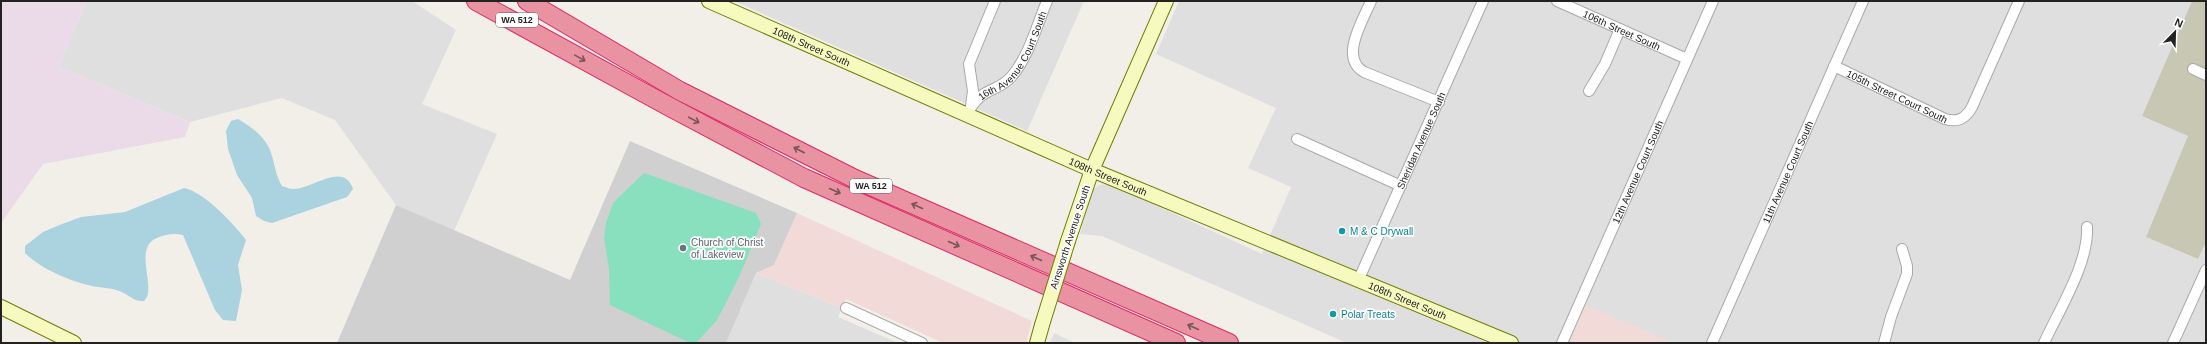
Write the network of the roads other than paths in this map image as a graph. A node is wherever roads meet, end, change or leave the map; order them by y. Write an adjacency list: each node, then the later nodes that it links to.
1 (476, 1): 15 (highway)
2 (489, 1): 15 (highway, WA 512)
3 (527, 1): 36 (highway, WA 512, one-way to 3)
4 (709, 1): 22 (street, 108th Street South)
5 (995, 1): 22 (street, 16th Avenue Court South)
6 (1047, 1): 22 (street, 16th Avenue Court South)
7 (1166, 1): 24 (street, Ainsworth Avenue South)
8 (1371, 1): 21 (street)
9 (1484, 1): 21 (street, Sheridan Avenue South)
10 (1713, 1): 16 (street, 12th Avenue Court South)
11 (1863, 1): 17 (street, 11th Avenue Court South)
12 (2019, 1): 17 (street, 105th Street Court South)
13 (1559, 2): 14 (street, 106th Street South)
14 (1620, 29): 16 (street, 106th Street South); 20 (street)
15 (546, 39): 35 (highway, WA 512, one-way to 35)
16 (1687, 59): 38 (street, 12th Avenue Court South)
17 (1834, 66): 39 (street, 11th Avenue Court South)
18 (2193, 69): 19 (street)
19 (2206, 75)
20 (1589, 91)
21 (1439, 102): 25 (street, Sheridan Avenue South)
22 (969, 110): 24 (street, 108th Street South)
23 (1297, 139): 25 (street)
24 (1092, 170): 29 (street, 108th Street South); 34 (street, Ainsworth Avenue South, bridge)
25 (1401, 186): 29 (street, Sheridan Avenue South)
26 (2086, 227): 41 (street)
27 (1902, 249): 40 (street)
28 (2206, 270): 42 (street)
29 (1358, 281): 37 (street, 108th Street South)
30 (1, 307): 32 (street)
31 (846, 308): 33 (street)
32 (74, 343)
33 (922, 343)
34 (1037, 343)
35 (1176, 343)
36 (1229, 343)
37 (1511, 343)
38 (1562, 343)
39 (1712, 343)
40 (1884, 343)
41 (2044, 343)
42 (2173, 343)

